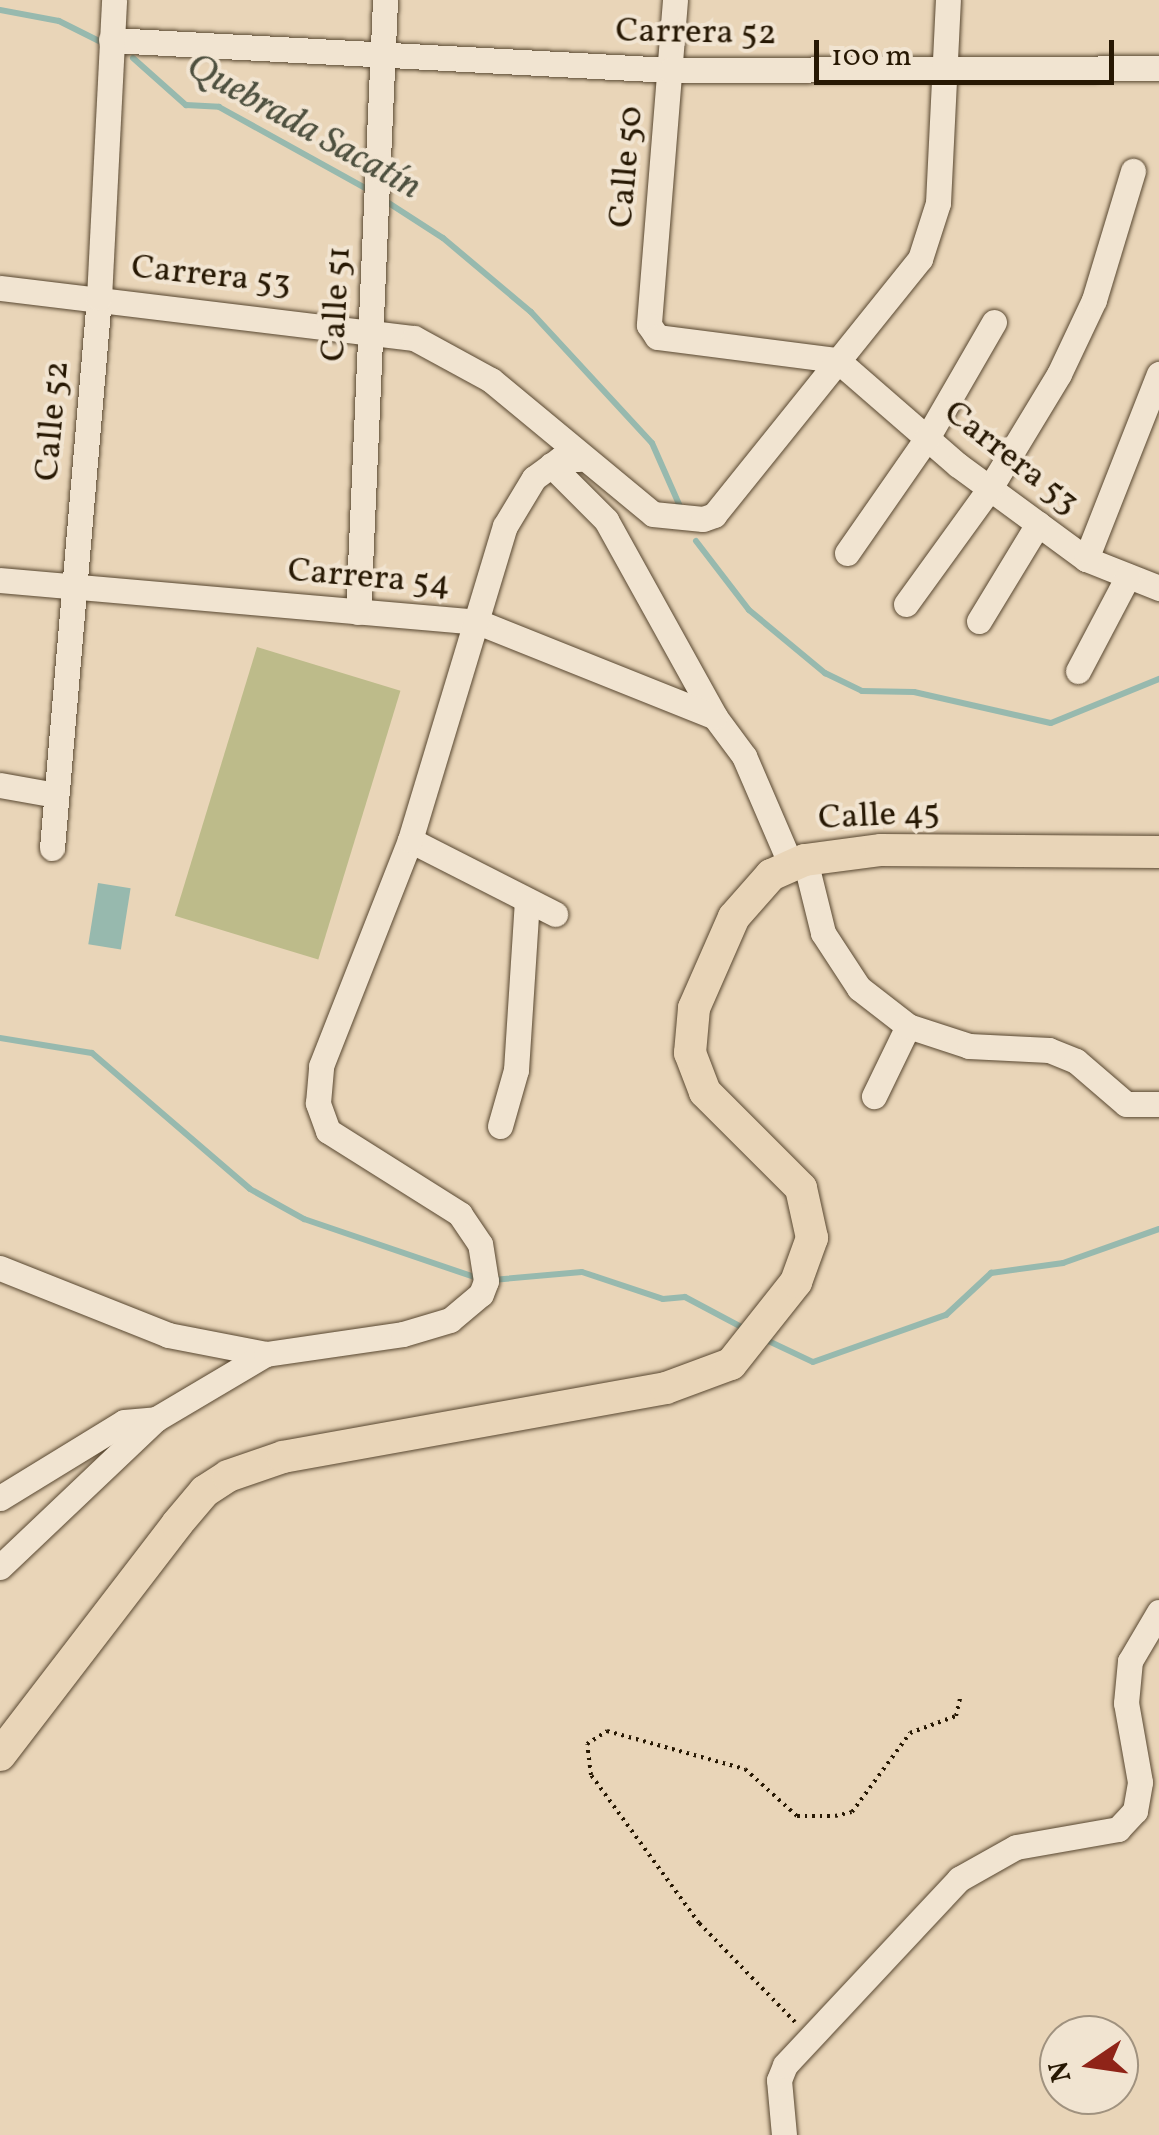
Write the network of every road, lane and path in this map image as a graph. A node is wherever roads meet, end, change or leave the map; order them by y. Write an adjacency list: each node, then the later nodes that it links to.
1 (114, 0): 5 (street, Calle 52)
2 (385, 0): 6 (street, Calle 51)
3 (675, 0): 9 (street, Calle 50)
4 (948, 0): 8 (street)
5 (112, 40): 6 (street, Carrera 52); 12 (street, Calle 52)
6 (383, 53): 9 (street, Carrera 52); 14 (street, Calle 51)
7 (1159, 68): 8 (street, Carrera 52)
8 (944, 69): 9 (street, Carrera 52); 15 (street)
9 (671, 70): 15 (street, Calle 50)
10 (1133, 171): 20 (street)
11 (0, 288): 12 (street, Carrera 53)
12 (99, 298): 14 (street, Carrera 53); 26 (street, Calle 52)
13 (994, 322): 17 (street)
14 (372, 328): 18 (street, Carrera 53); 29 (street, Calle 51)
15 (837, 360): 17 (street, Carrera 53); 18 (street, Carrera 53)
16 (1159, 374): 23 (street)
17 (927, 438): 20 (street, Carrera 53); 22 (street)
18 (580, 459): 19 (street)
19 (551, 465): 31 (street); 33 (street)
20 (990, 488): 21 (street, Carrera 53); 28 (street)
21 (1038, 524): 23 (street, Carrera 53); 30 (street)
22 (846, 553)
23 (1086, 559): 24 (street, Carrera 53)
24 (1128, 576): 27 (street, Carrera 53); 32 (street)
25 (0, 580): 26 (street, Carrera 54)
26 (73, 588): 29 (street, Carrera 54); 35 (street, Calle 52)
27 (1159, 588)
28 (906, 604)
29 (358, 612): 31 (street, Carrera 54)
30 (980, 621)
31 (478, 622): 33 (street, Carrera 54); 36 (street)
32 (1078, 671)
33 (716, 717): 39 (street)
34 (0, 784): 35 (street)
35 (56, 795): 37 (street, Calle 52)
36 (410, 840): 40 (street); 47 (street)
37 (52, 848)
38 (1159, 852): 39 (main road, Calle 45)
39 (798, 863): 42 (street); 53 (main road, Calle 45)
40 (527, 900): 41 (street); 45 (street)
41 (555, 914)
42 (908, 1026): 43 (street); 44 (street)
43 (874, 1096)
44 (1159, 1104)
45 (500, 1126)
46 (0, 1268): 47 (street)
47 (266, 1354): 48 (street)
48 (156, 1419): 49 (street); 50 (street)
49 (0, 1498)
50 (0, 1567)
51 (1159, 1612): 54 (street)
52 (961, 1695): 54 (path)
53 (0, 1755)
54 (811, 2038): 55 (street)
55 (784, 2135)

